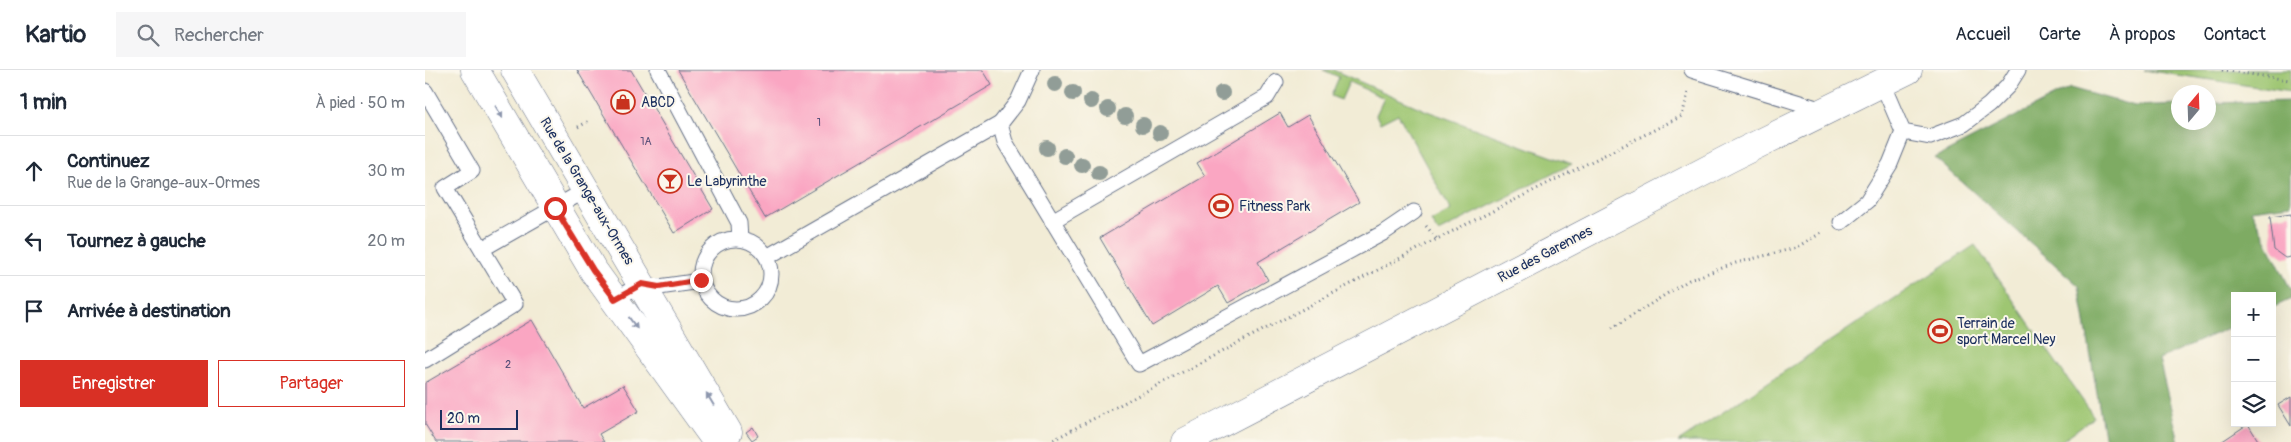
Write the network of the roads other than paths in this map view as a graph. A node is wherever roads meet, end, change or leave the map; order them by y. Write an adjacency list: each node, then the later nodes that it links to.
1 (475, 70): 15 (street, one-way to 15)
2 (515, 70): 14 (street, Rue de la Grange-aux-Ormes)
3 (658, 70): 19 (lane)
4 (1032, 70): 12 (lane)
5 (1693, 70): 11 (lane)
6 (1908, 70): 9 (street, Rue des Garennes)
7 (2018, 70): 13 (lane)
8 (1276, 82): 17 (lane)
9 (1883, 82): 11 (street, Rue des Garennes); 13 (lane)
10 (425, 91): 20 (lane)
11 (1826, 111): 28 (street, Rue des Garennes)
12 (1001, 124): 17 (lane); 21 (lane)
13 (1903, 132): 18 (lane)
14 (585, 190): 15 (lane); 23 (street, Rue de la Grange-aux-Ormes)
15 (555, 208): 20 (lane); 24 (street)
16 (1414, 212): 17 (lane)
17 (1052, 220)
18 (1841, 222)
19 (740, 239): 21 (lane); 22 (lane)
20 (482, 249): 25 (lane)
21 (767, 257): 22 (lane)
22 (701, 280): 23 (lane)
23 (642, 284): 24 (lane); 27 (street, Rue de la Grange-aux-Ormes, one-way to 23)
24 (615, 299): 26 (street, one-way to 26)
25 (425, 360)
26 (717, 442)
27 (733, 442)
28 (1185, 442)

